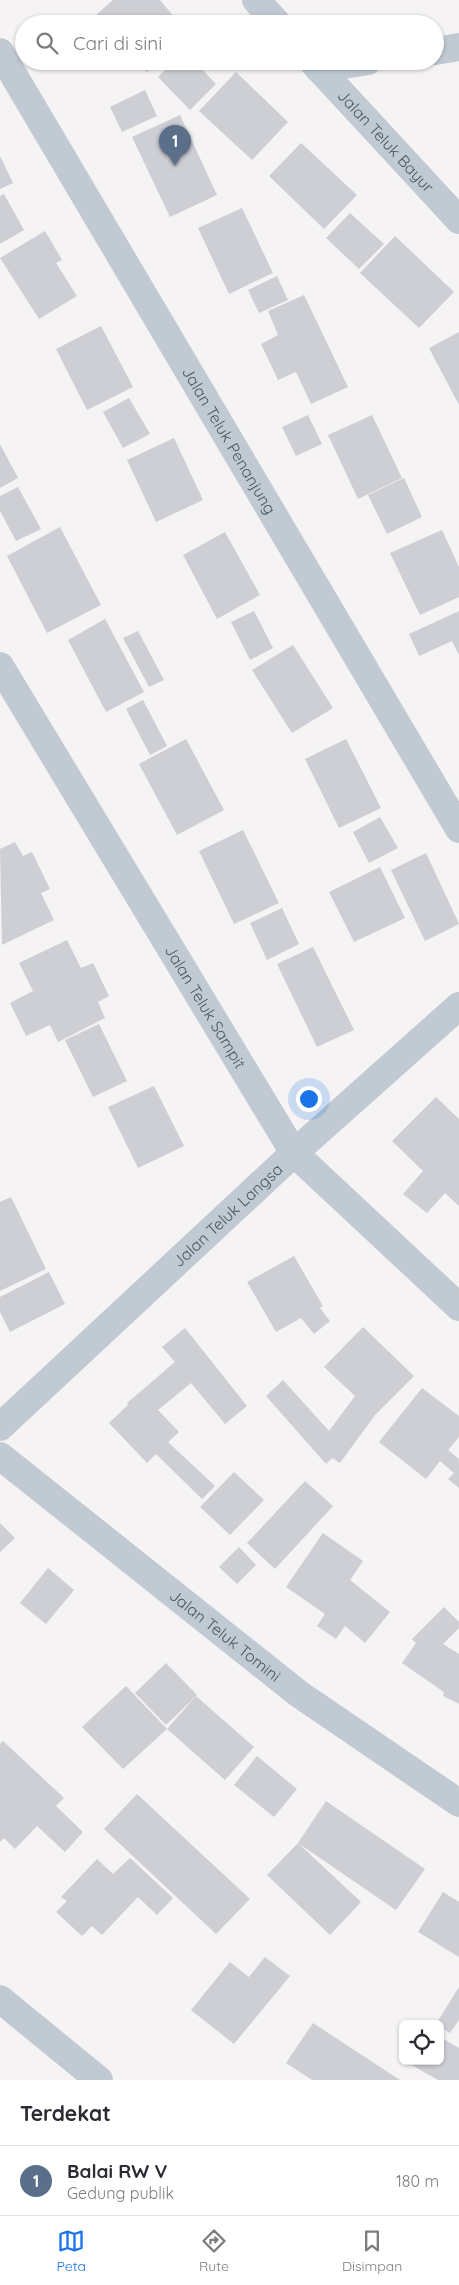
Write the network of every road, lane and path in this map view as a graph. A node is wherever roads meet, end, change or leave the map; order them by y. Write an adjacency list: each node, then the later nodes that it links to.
1 (256, 0): 2 (street)
2 (270, 15)
3 (459, 47): 4 (street)
4 (444, 49)
5 (0, 52): 9 (street, Jalan Teluk Penanjung)
6 (321, 70): 7 (street, Jalan Teluk Bayur)
7 (459, 220)
8 (0, 666): 11 (street, Jalan Teluk Sampit)
9 (459, 829)
10 (459, 1006): 11 (street, Jalan Teluk Langsa)
11 (294, 1153): 12 (street, Jalan Teluk Sampit); 13 (street, Jalan Teluk Langsa)
12 (459, 1307)
13 (0, 1427)
14 (0, 1456): 15 (street, Jalan Teluk Tomini)
15 (459, 1803)
16 (0, 1999): 17 (street)
17 (99, 2080)

